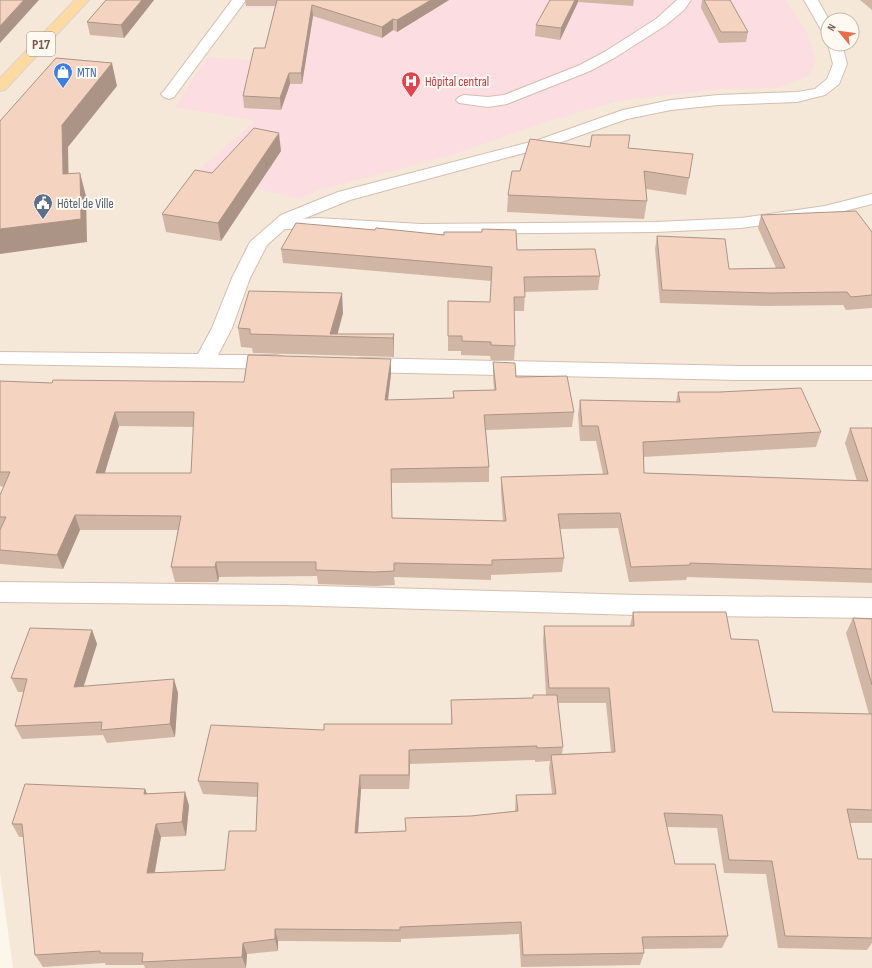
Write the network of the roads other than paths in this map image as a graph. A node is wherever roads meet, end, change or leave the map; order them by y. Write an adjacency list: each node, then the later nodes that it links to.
1 (82, 0): 7 (main road, P17)
2 (239, 0): 8 (street)
3 (684, 0): 9 (street)
4 (811, 0): 5 (street)
5 (820, 16)
6 (837, 52): 11 (street)
7 (0, 87)
8 (168, 94)
9 (464, 100)
10 (872, 199): 11 (street)
11 (280, 225): 13 (street)
12 (0, 358): 13 (street)
13 (204, 360): 14 (street)
14 (292, 362)
15 (340, 364): 16 (street)
16 (872, 373)
17 (0, 592): 18 (street)
18 (872, 608)

